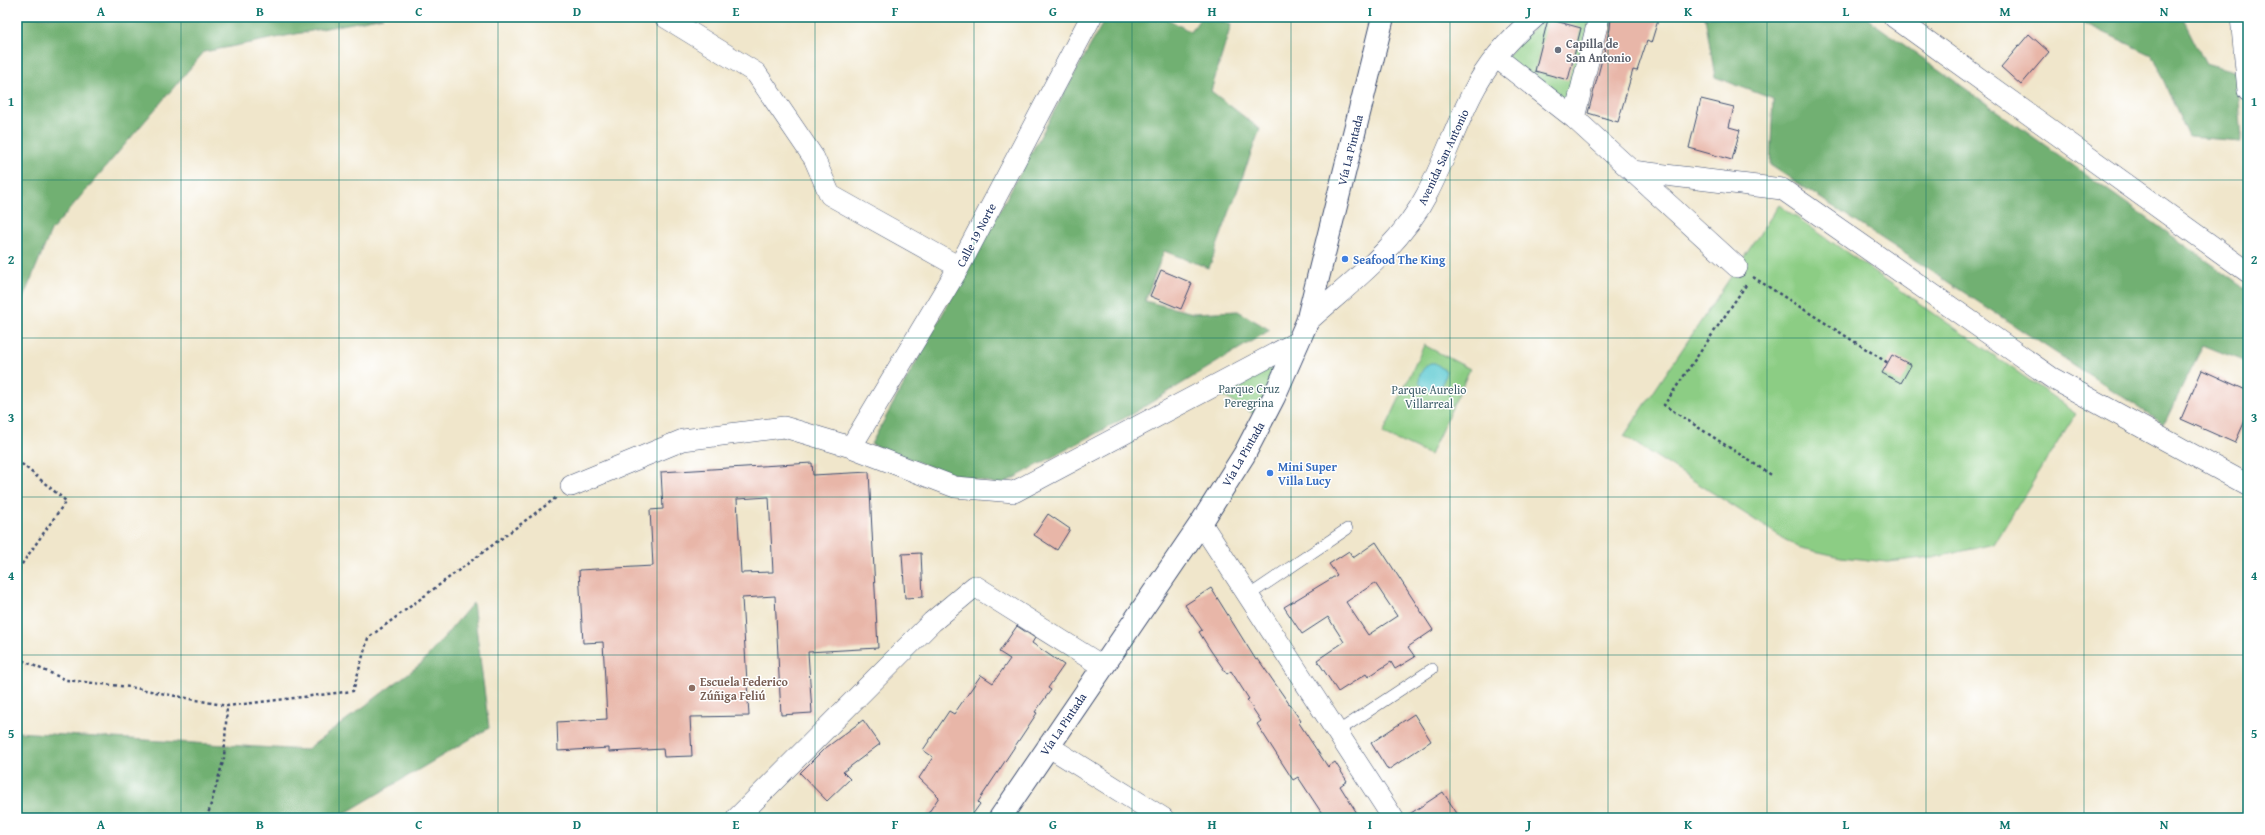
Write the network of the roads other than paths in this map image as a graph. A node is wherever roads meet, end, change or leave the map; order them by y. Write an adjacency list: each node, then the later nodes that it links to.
1 (665, 17): 12 (street)
2 (1091, 17): 12 (street, Calle 19 Norte)
3 (1384, 17): 15 (main road, Vía La Pintada)
4 (1535, 17): 8 (street, Avenida San Antonio)
5 (1599, 17): 10 (street)
6 (1894, 17): 14 (street)
7 (2241, 17): 9 (street)
8 (1496, 57): 10 (street); 15 (street, Avenida San Antonio)
9 (2248, 91)
10 (1574, 118): 11 (street)
11 (1632, 171): 13 (street); 17 (street)
12 (959, 267): 16 (street, Calle 19 Norte)
13 (1745, 271)
14 (2248, 272)
15 (1303, 332): 16 (street, Avenida San Antonio); 19 (main road, Vía La Pintada)
16 (852, 447): 18 (street, Avenida San Antonio)
17 (2248, 485)
18 (571, 486)
19 (1201, 523): 21 (street); 22 (main road, Vía La Pintada)
20 (1347, 529): 21 (lane)
21 (1248, 596): 24 (street)
22 (1102, 666): 25 (main road, Vía La Pintada); 26 (street)
23 (1432, 669): 24 (lane)
24 (1337, 732): 29 (street)
25 (1048, 746): 27 (main road, Vía La Pintada); 28 (street)
26 (737, 818)
27 (1000, 818)
28 (1163, 818)
29 (1393, 818)

